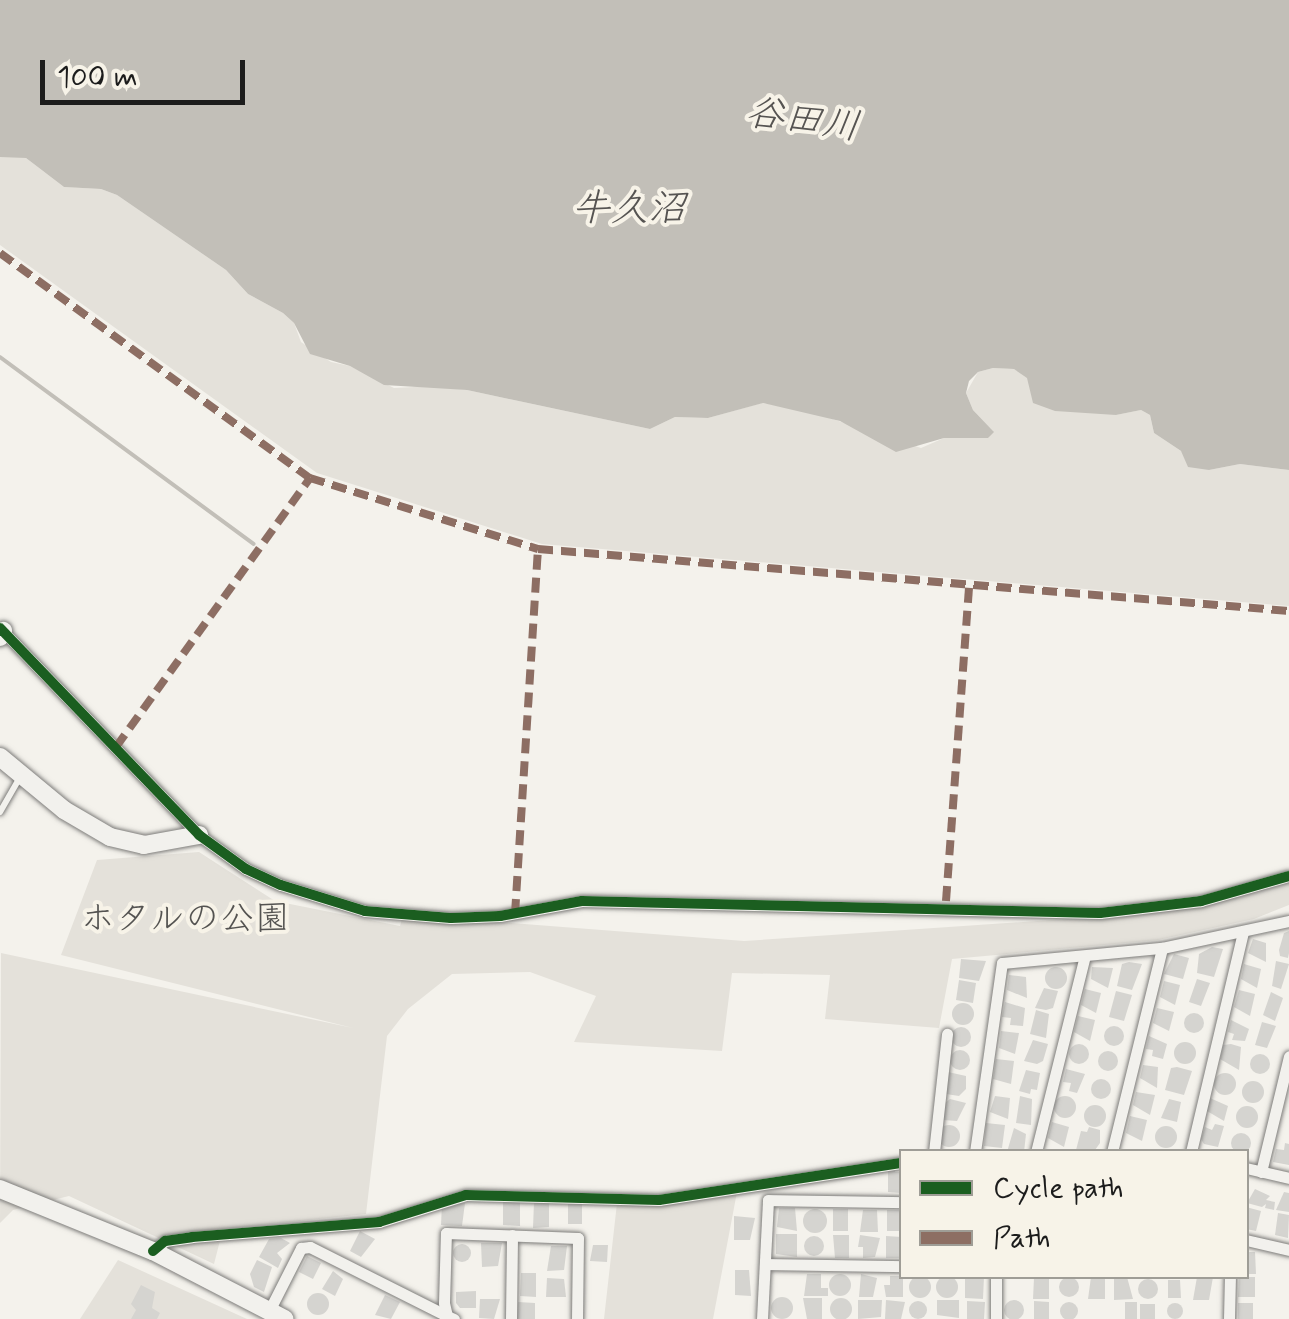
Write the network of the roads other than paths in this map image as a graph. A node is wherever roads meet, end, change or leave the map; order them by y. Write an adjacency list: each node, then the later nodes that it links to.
1 (1, 632): 5 (street)
2 (0, 757): 3 (street)
3 (20, 778): 4 (lane); 5 (street)
4 (0, 812)
5 (198, 836): 6 (street)
6 (1289, 876)
7 (1289, 922): 8 (street)
8 (1243, 932): 9 (street); 17 (street)
9 (1162, 948): 10 (street); 16 (street)
10 (1084, 956): 14 (street); 15 (street)
11 (946, 1034): 13 (street)
12 (1289, 1056): 20 (street)
13 (934, 1149)
14 (975, 1149)
15 (1037, 1149)
16 (1113, 1149)
17 (1190, 1149)
18 (899, 1163): 27 (street)
19 (1249, 1169): 20 (street)
20 (1261, 1172): 21 (street)
21 (1289, 1178)
22 (0, 1189): 27 (street)
23 (899, 1202): 28 (street)
24 (512, 1235): 33 (street); 34 (street); 35 (street)
25 (1249, 1241): 26 (street)
26 (1289, 1250)
27 (153, 1252): 32 (street)
28 (768, 1264): 29 (street); 36 (street)
29 (899, 1266)
30 (996, 1279): 37 (street)
31 (1230, 1279): 38 (street)
32 (277, 1315): 33 (street)
33 (449, 1318)
34 (510, 1319)
35 (577, 1319)
36 (762, 1319)
37 (996, 1319)
38 (1229, 1319)

